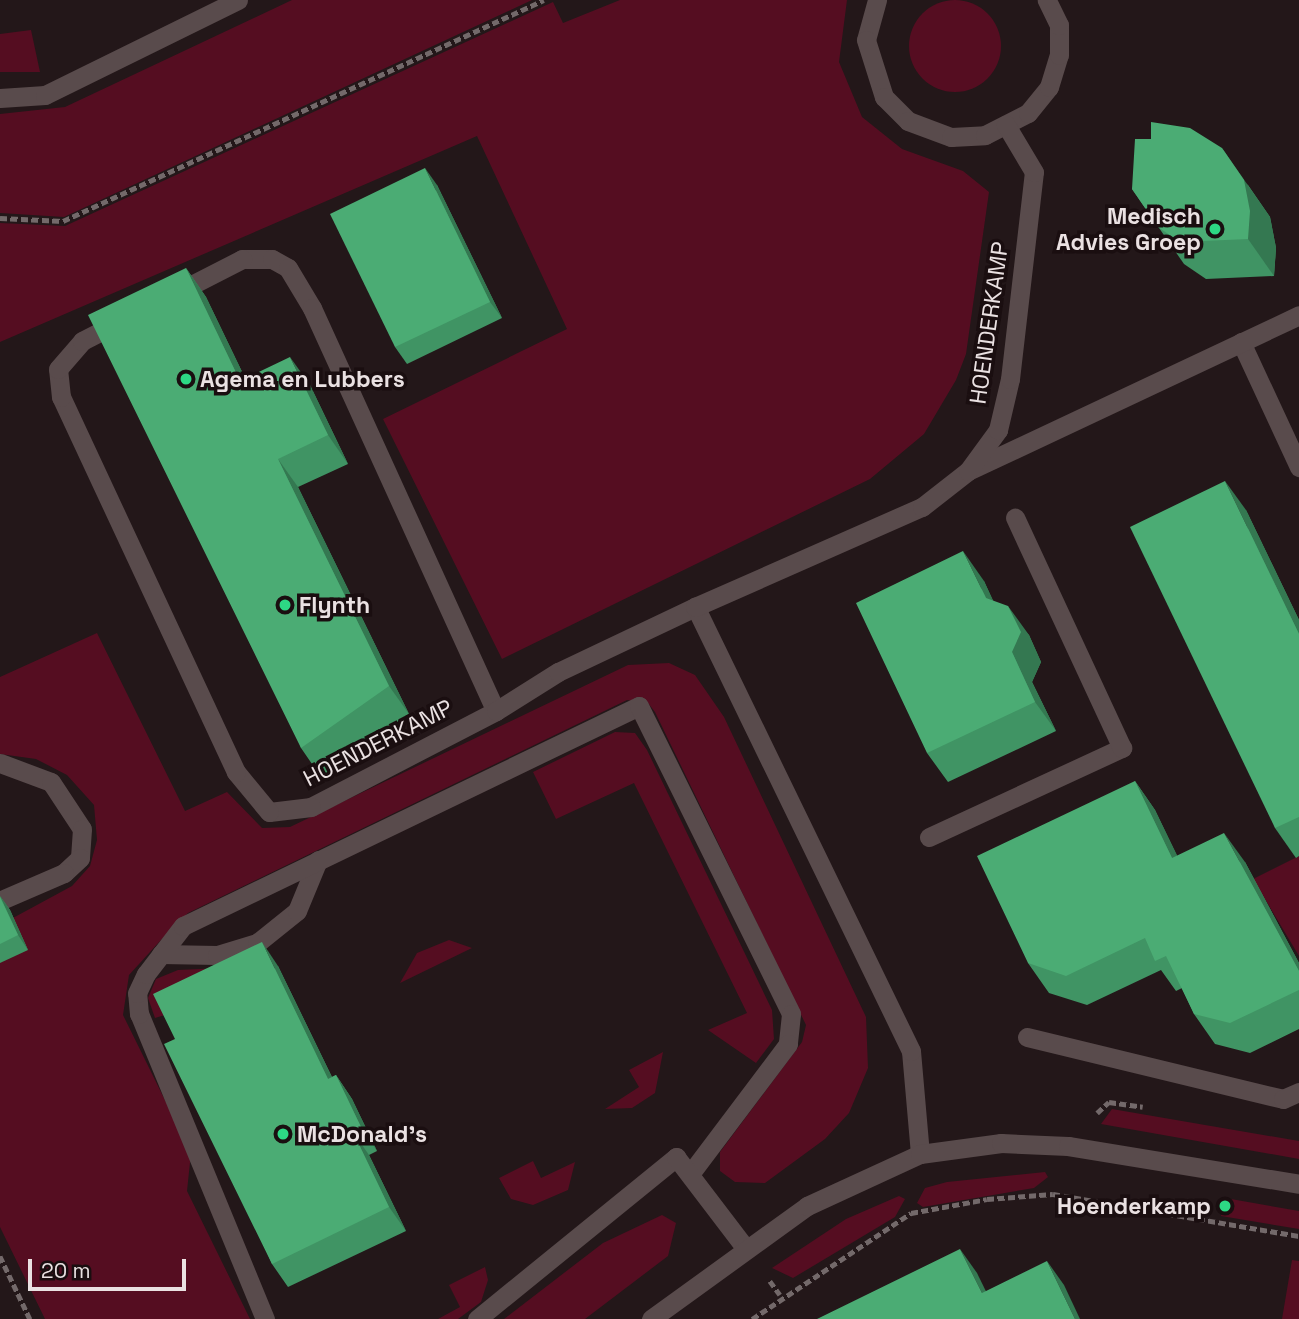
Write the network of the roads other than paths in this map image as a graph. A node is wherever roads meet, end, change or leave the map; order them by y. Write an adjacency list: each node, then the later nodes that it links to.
1 (238, 0): 4 (street)
2 (877, 0): 5 (street)
3 (1047, 0): 5 (street)
4 (0, 98)
5 (1006, 125): 9 (street, HOENDERKAMP)
6 (1299, 315): 7 (street)
7 (1241, 342): 8 (street); 9 (street)
8 (1299, 467)
9 (968, 471): 11 (street, HOENDERKAMP)
10 (1015, 518): 14 (street)
11 (695, 607): 12 (street, HOENDERKAMP); 20 (street)
12 (496, 711): 12 (street, HOENDERKAMP)
13 (0, 763): 16 (street)
14 (929, 837)
15 (318, 860): 17 (street); 17 (street); 21 (street)
16 (4, 899)
17 (161, 954): 24 (street)
18 (1027, 1037): 19 (street)
19 (1299, 1093)
20 (920, 1154): 22 (street); 23 (street)
21 (690, 1174): 23 (street); 25 (street)
22 (1299, 1184)
23 (746, 1250): 26 (street)
24 (265, 1319)
25 (477, 1319)
26 (651, 1319)

